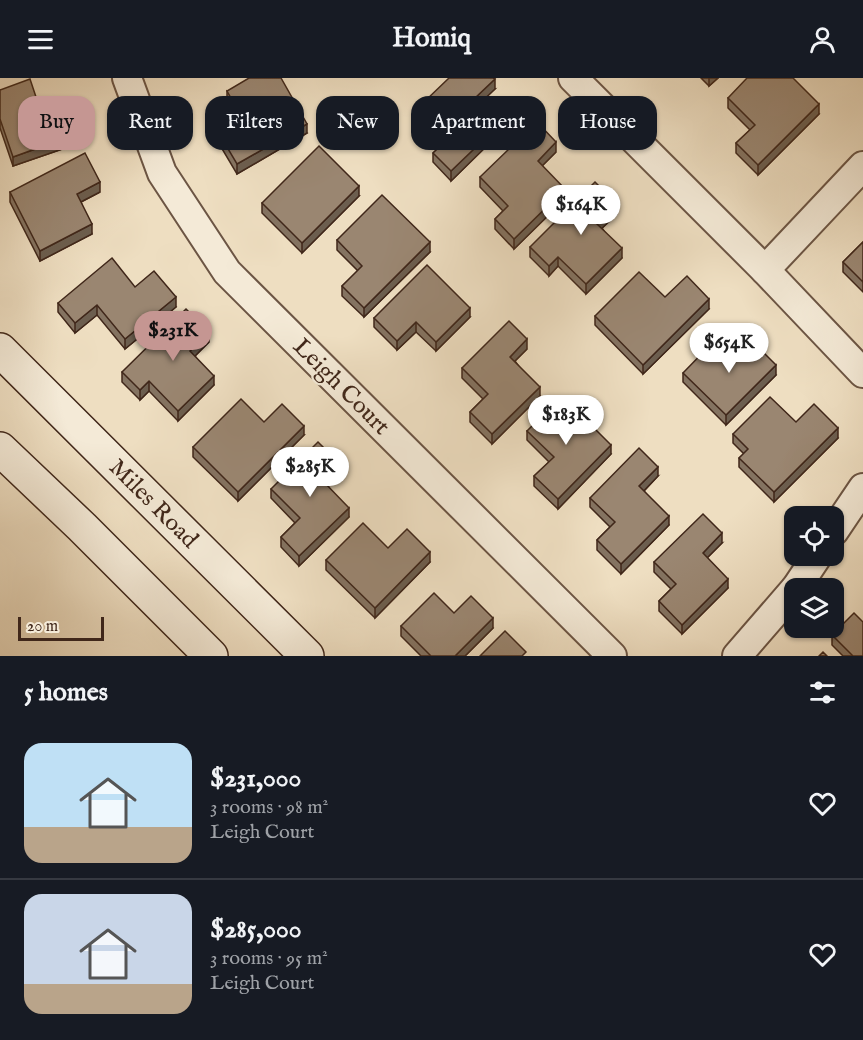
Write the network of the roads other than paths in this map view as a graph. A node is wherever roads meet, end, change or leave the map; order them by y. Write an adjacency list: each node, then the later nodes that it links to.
1 (126, 78): 13 (street, Leigh Court)
2 (573, 78): 4 (street)
3 (863, 166): 4 (street)
4 (765, 270): 6 (street)
5 (0, 350): 12 (main road, Miles Road)
6 (863, 373)
7 (0, 449): 11 (main road)
8 (863, 488): 9 (street)
9 (844, 516)
10 (784, 602): 14 (street)
11 (211, 656)
12 (307, 656)
13 (612, 656)
14 (737, 656)

